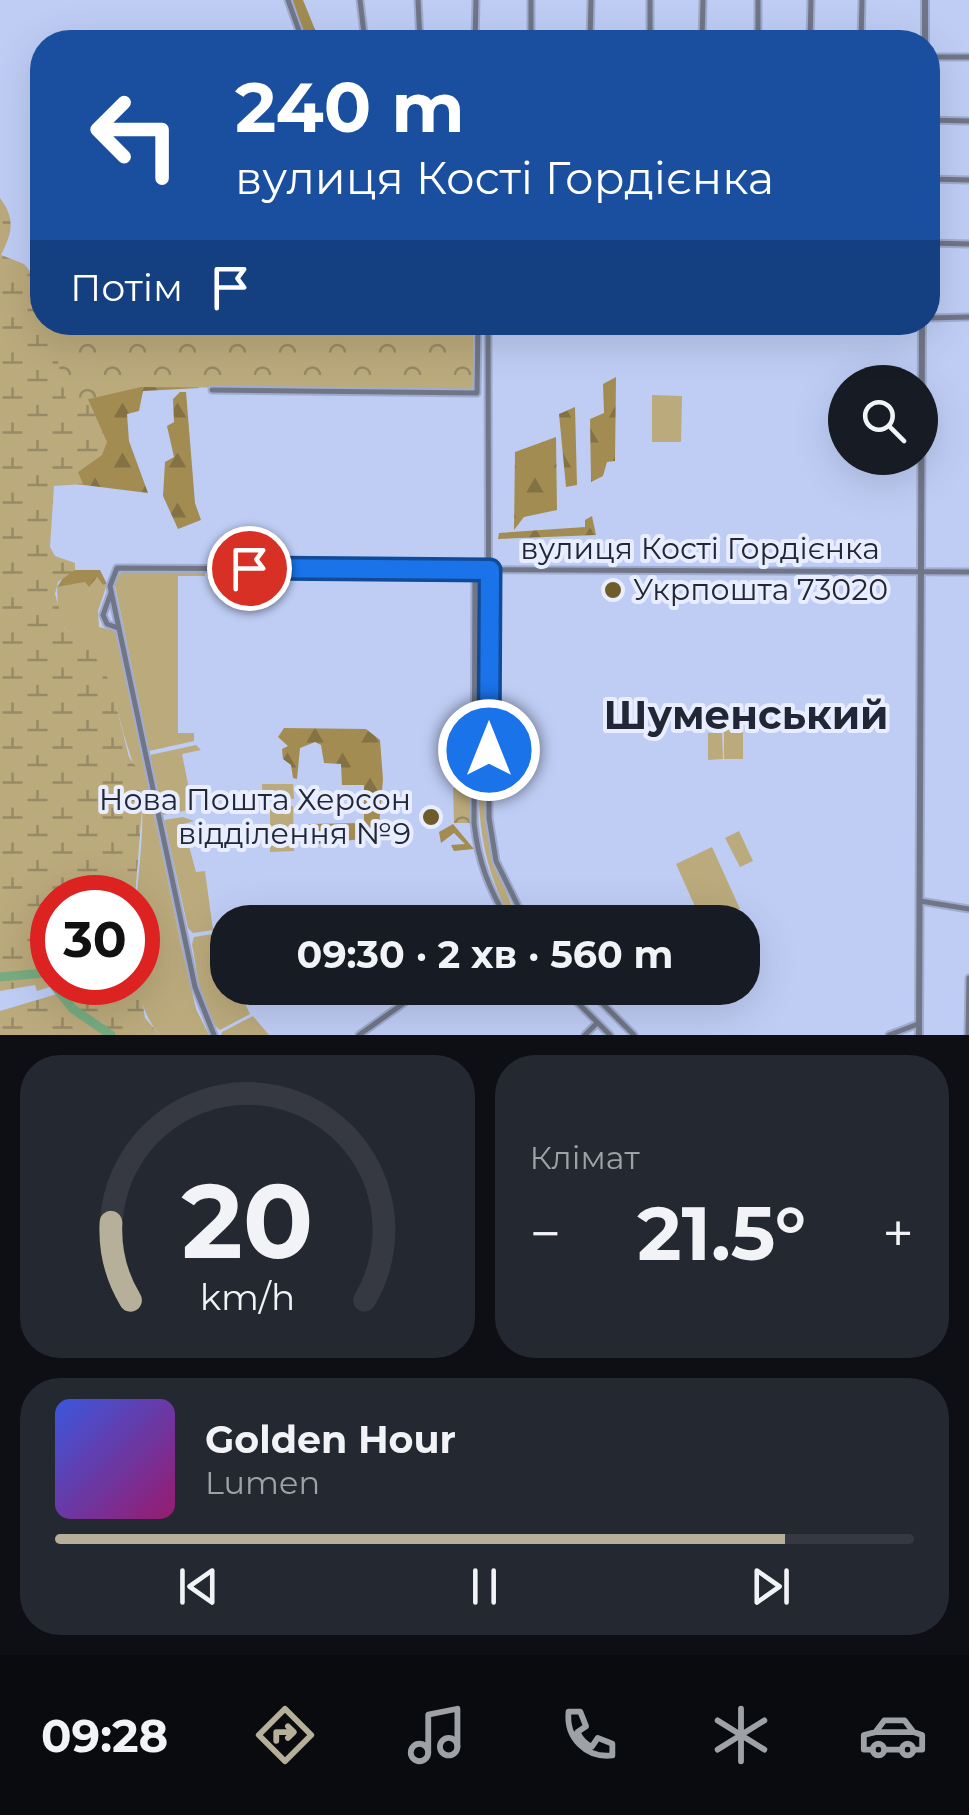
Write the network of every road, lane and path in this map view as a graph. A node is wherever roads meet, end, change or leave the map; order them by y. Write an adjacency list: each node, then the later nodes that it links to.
1 (288, 0): 13 (street)
2 (360, 0): 14 (street)
3 (418, 0): 15 (street)
4 (476, 0): 16 (street)
5 (531, 0): 17 (street)
6 (591, 0): 18 (street)
7 (650, 0): 19 (street)
8 (703, 0): 20 (street)
9 (758, 0): 21 (street)
10 (811, 0): 22 (street)
11 (862, 0): 23 (street)
12 (925, 0): 24 (street)
13 (299, 30)
14 (364, 30)
15 (419, 30)
16 (475, 30)
17 (531, 30)
18 (590, 30)
19 (650, 30)
20 (702, 30)
21 (758, 30)
22 (810, 30)
23 (861, 30)
24 (924, 30)
25 (940, 57): 26 (street)
26 (969, 57)
27 (940, 120): 28 (street)
28 (969, 121)
29 (940, 179): 30 (street)
30 (969, 180)
31 (940, 243): 32 (street)
32 (969, 244)
33 (969, 318): 34 (street)
34 (940, 321)
35 (478, 335): 38 (street)
36 (488, 335): 40 (street)
37 (924, 335): 42 (street)
38 (212, 390)
39 (476, 570): 40 (street, вулиця Кості Гордієнка); 43 (street, вулиця Кості Гордієнка); 46 (street)
40 (490, 570): 42 (street, вулиця Кості Гордієнка); 47 (street)
41 (969, 572): 42 (street, вулиця Кості Гордієнка)
42 (922, 573): 45 (street)
43 (111, 593): 44 (street); 44 (street)
44 (119, 628): 55 (street)
45 (920, 901): 48 (street); 54 (street)
46 (498, 905)
47 (516, 905)
48 (969, 909)
49 (969, 978): 62 (street)
50 (401, 1005): 56 (street)
51 (580, 1005): 53 (street)
52 (604, 1005): 59 (street)
53 (598, 1023): 57 (street); 58 (street)
54 (919, 1024): 60 (street); 61 (street)
55 (214, 1035)
56 (359, 1035)
57 (585, 1035)
58 (610, 1035)
59 (634, 1035)
60 (889, 1035)
61 (919, 1035)
62 (968, 1035)

